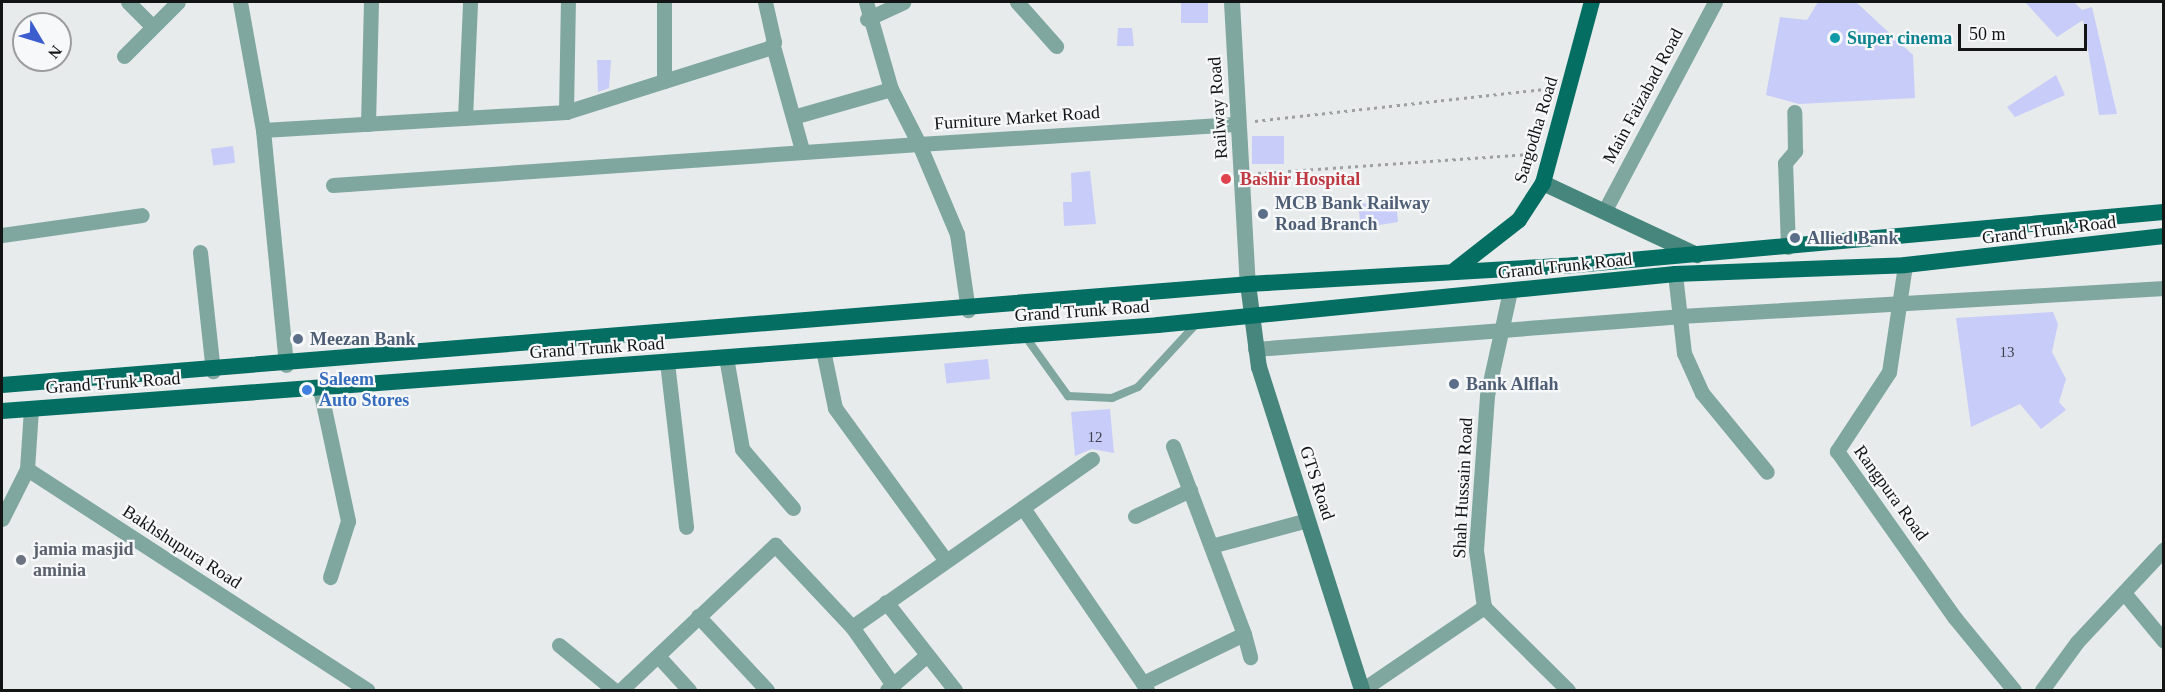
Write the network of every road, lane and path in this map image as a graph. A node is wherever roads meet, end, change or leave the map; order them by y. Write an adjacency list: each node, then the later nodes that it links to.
1 (128, 2): 16 (street)
2 (178, 2): 16 (street)
3 (240, 2): 29 (street)
4 (371, 2): 27 (street)
5 (470, 2): 26 (street)
6 (568, 2): 23 (street)
7 (664, 2): 20 (street)
8 (765, 2): 17 (street)
9 (866, 2): 15 (street, Furniture Market Road)
10 (903, 2): 15 (street)
11 (1017, 2): 18 (street)
12 (1232, 2): 28 (street, Railway Road)
13 (1592, 2): 21 (main road, Sargodha Road)
14 (1715, 2): 36 (street, Main Faizabad Road)
15 (867, 19): 22 (street, Furniture Market Road)
16 (153, 27): 19 (street)
17 (773, 46): 20 (street); 25 (street)
18 (1056, 46)
19 (124, 56)
20 (664, 81): 23 (street)
21 (1570, 87): 28 (path); 32 (main road, Sargodha Road)
22 (891, 89): 25 (street); 30 (street, Furniture Market Road)
23 (566, 112): 26 (street)
24 (1794, 112): 41 (street)
25 (793, 117): 31 (street)
26 (465, 118): 27 (street)
27 (368, 124): 29 (street)
28 (1235, 124): 30 (street, Furniture Market Road); 33 (street, Railway Road)
29 (262, 130): 62 (street)
30 (919, 144): 31 (street); 51 (street)
31 (802, 150): 35 (street)
32 (1553, 152): 33 (path); 34 (main road, Sargodha Road)
33 (1242, 175): 47 (street, Railway Road)
34 (1543, 183): 36 (main road); 45 (main road, Sargodha Road)
35 (333, 185)
36 (1606, 208): 43 (main road)
37 (2163, 212): 41 (main road, Grand Trunk Road)
38 (142, 215): 39 (street)
39 (2, 235)
40 (2163, 236): 44 (main road, Grand Trunk Road)
41 (1788, 247): 43 (main road, Grand Trunk Road)
42 (200, 252): 63 (street)
43 (1697, 255): 45 (main road, Grand Trunk Road)
44 (1905, 265): 46 (main road, Grand Trunk Road); 50 (street, Rangpura Road)
45 (1453, 271): 47 (main road, Grand Trunk Road)
46 (1675, 274): 49 (main road, Grand Trunk Road); 53 (street)
47 (1248, 284): 51 (main road, Grand Trunk Road); 52 (main road, GTS Road)
48 (2163, 288): 50 (street)
49 (1510, 291): 52 (main road, Grand Trunk Road); 55 (street, Shah Hussain Road)
50 (1899, 303): 53 (street); 105 (street, Rangpura Road)
51 (968, 310): 57 (main road, Grand Trunk Road)
52 (1250, 316): 54 (main road, Grand Trunk Road); 58 (main road, GTS Road)
53 (1680, 316): 55 (street); 72 (street)
54 (1199, 321): 56 (main road, Grand Trunk Road); 56 (lane)
55 (1502, 329): 58 (street); 86 (street, Shah Hussain Road)
56 (1024, 335): 59 (main road, Grand Trunk Road)
57 (514, 347): 62 (main road, Grand Trunk Road); 64 (main road)
58 (1255, 349): 78 (main road, GTS Road)
59 (822, 350): 60 (main road, Grand Trunk Road); 82 (street)
60 (726, 357): 61 (main road, Grand Trunk Road); 74 (street)
61 (667, 362): 64 (main road, Grand Trunk Road); 79 (street)
62 (286, 365): 63 (main road, Grand Trunk Road)
63 (213, 371): 65 (main road, Grand Trunk Road)
64 (514, 374): 66 (main road, Grand Trunk Road)
65 (2, 385)
66 (320, 389): 67 (main road, Grand Trunk Road); 83 (street)
67 (31, 408): 68 (main road, Grand Trunk Road); 71 (street)
68 (2, 411)
69 (1173, 446): 73 (street)
70 (1092, 459): 75 (street)
71 (27, 469): 77 (street); 97 (street, Bakhshupura Road)
72 (1767, 472)
73 (1190, 490): 76 (street); 80 (street)
74 (793, 508)
75 (1023, 508): 82 (street); 95 (street)
76 (1135, 516)
77 (2, 519)
78 (1308, 520): 80 (street); 103 (main road, GTS Road)
79 (686, 527)
80 (1211, 546): 89 (street)
81 (2163, 549): 84 (street)
82 (945, 558): 85 (street)
83 (330, 577)
84 (2125, 594): 90 (street); 106 (street)
85 (886, 603): 88 (street); 92 (street)
86 (1484, 608): 103 (street); 104 (street)
87 (698, 616): 88 (street); 93 (street); 101 (street)
88 (852, 627): 96 (street)
89 (1244, 634): 94 (street); 95 (street)
90 (2163, 641)
91 (558, 645): 98 (street)
92 (927, 655): 96 (street); 102 (street)
93 (658, 656): 99 (street); 100 (street)
94 (1250, 657)
95 (1145, 687)
96 (890, 688)
97 (367, 690)
98 (614, 690)
99 (621, 690)
100 (690, 690)
101 (768, 690)
102 (955, 690)
103 (1362, 690)
104 (1568, 690)
105 (2014, 690)
106 (2042, 690)

